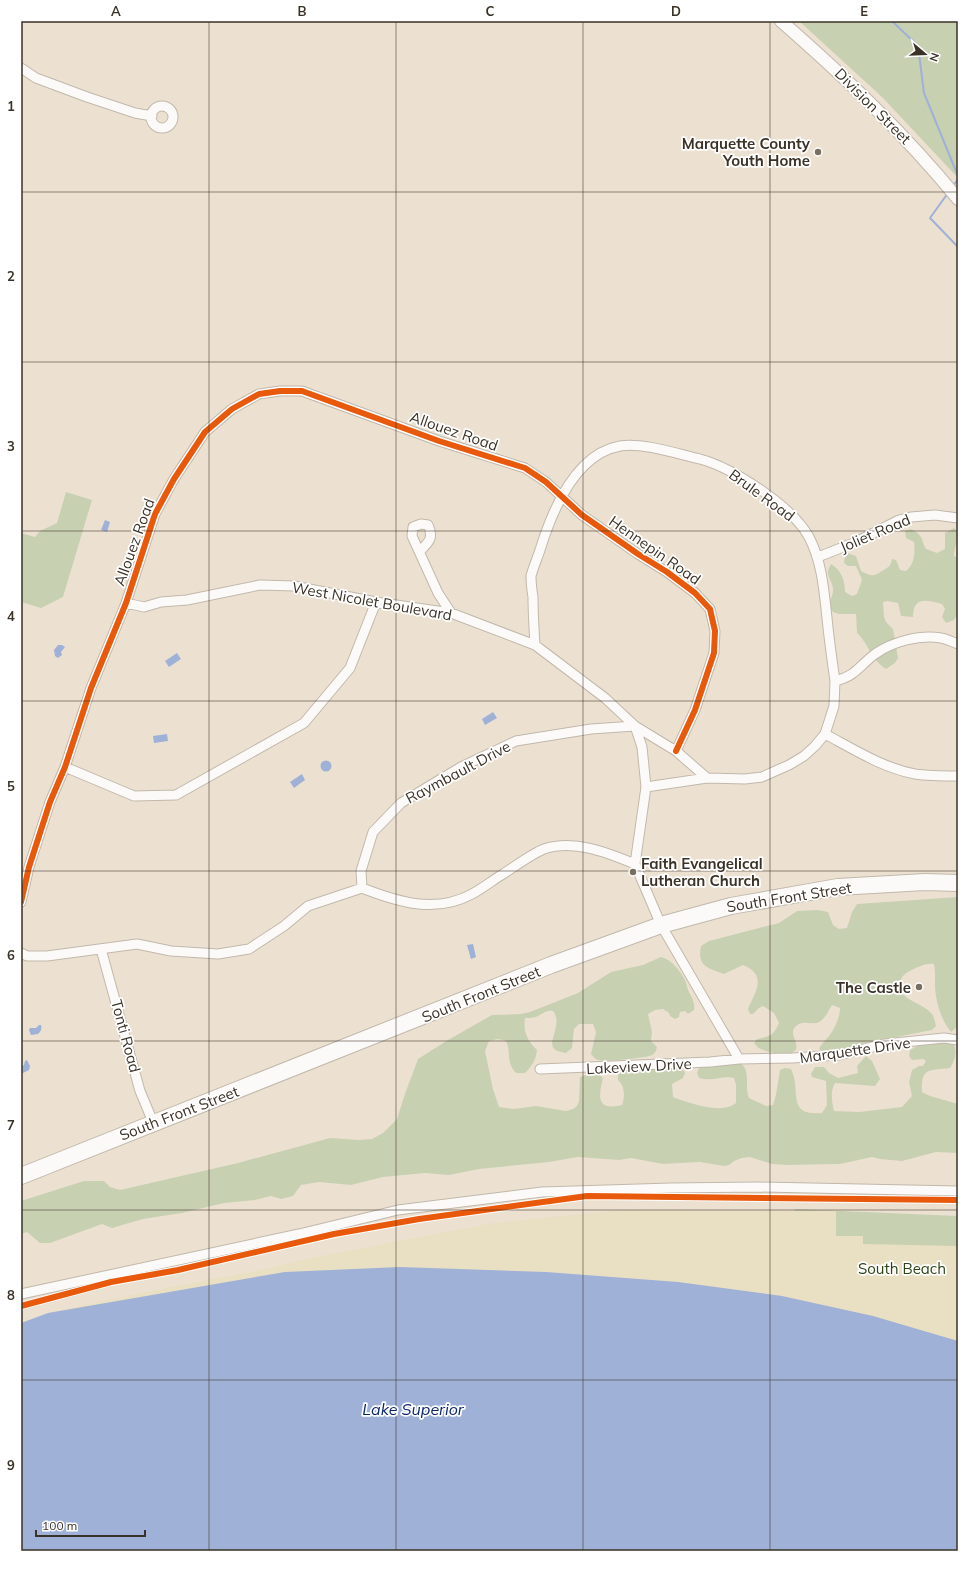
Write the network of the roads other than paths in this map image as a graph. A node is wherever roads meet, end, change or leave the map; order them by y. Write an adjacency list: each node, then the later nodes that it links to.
1 (781, 21): 4 (street, Division Street)
2 (21, 68): 3 (street)
3 (152, 116)
4 (958, 199)
5 (560, 497): 8 (street, Brule Road); 10 (street, Allouez Road); 13 (street, Brule Road); 17 (street, Hennepin Road)
6 (958, 518): 8 (street, Joliet Road)
7 (420, 551): 11 (street)
8 (818, 557): 14 (street, Brule Road)
9 (376, 602): 10 (street, West Nicolet Boulevard); 11 (street, West Nicolet Boulevard); 18 (street)
10 (126, 603): 18 (street, Allouez Road)
11 (451, 613): 13 (street, West Nicolet Boulevard)
12 (957, 642): 14 (street)
13 (535, 645): 15 (street, West Nicolet Boulevard)
14 (835, 681): 16 (street, Brule Road)
15 (635, 726): 17 (street, West Nicolet Boulevard); 21 (street, West Nicolet Boulevard); 24 (street, Raymbault Drive)
16 (825, 734): 19 (street); 20 (street)
17 (676, 751): 20 (street, West Nicolet Boulevard)
18 (65, 767): 25 (street, Allouez Road)
19 (958, 776)
20 (707, 778): 21 (street)
21 (646, 788): 22 (street, West Nicolet Boulevard)
22 (635, 864): 24 (street); 26 (street)
23 (958, 883): 26 (highway, South Front Street)
24 (362, 888): 27 (street)
25 (21, 902)
26 (661, 925): 30 (street); 32 (highway, South Front Street)
27 (101, 949): 28 (street); 32 (street, Tonti Road)
28 (21, 953)
29 (958, 1040): 30 (street, Marquette Drive)
30 (739, 1059): 31 (street, Lakeview Drive)
31 (540, 1069)
32 (153, 1122): 33 (highway, South Front Street)
33 (21, 1176)
34 (958, 1192): 35 (street)
35 (21, 1294)

